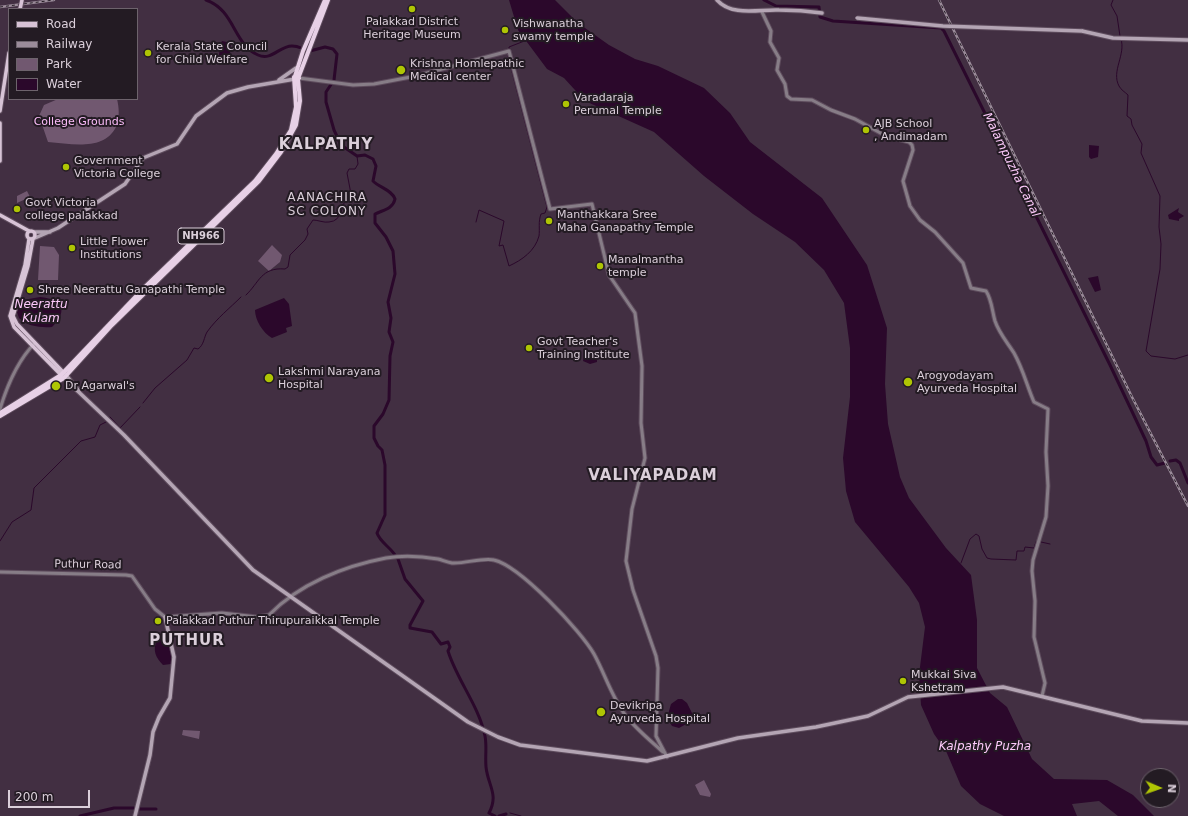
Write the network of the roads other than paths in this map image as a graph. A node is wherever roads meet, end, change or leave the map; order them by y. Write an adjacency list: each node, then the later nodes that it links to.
1 (326, 0): 8 (highway, NH966); 9 (highway, NH966)
2 (718, 0): 3 (main road)
3 (762, 12): 4 (main road); 27 (street)
4 (821, 13)
5 (857, 18): 6 (main road, bridge)
6 (1188, 40)
7 (8, 58): 11 (main road)
8 (296, 68): 9 (highway, NH966); 10 (main road)
9 (297, 78): 10 (main road); 20 (highway, NH966); 29 (street)
10 (275, 83): 17 (main road)
11 (0, 111)
12 (0, 123): 13 (main road)
13 (0, 161)
14 (0, 216): 15 (main road)
15 (28, 232): 16 (main road); 18 (main road)
16 (34, 232): 17 (main road); 18 (main road)
17 (51, 232): 18 (main road)
18 (32, 239): 19 (main road)
19 (34, 344): 20 (main road); 21 (street)
20 (63, 375): 22 (highway, NH966); 23 (highway, NH966); 25 (main road)
21 (0, 410)
22 (0, 413)
23 (0, 416)
24 (0, 572): 26 (street, Puthur Road)
25 (291, 597): 26 (street); 29 (main road); 29 (street)
26 (165, 617): 30 (main road)
27 (1042, 696): 28 (main road); 29 (main road)
28 (1188, 723)
29 (667, 757)
30 (135, 816)

